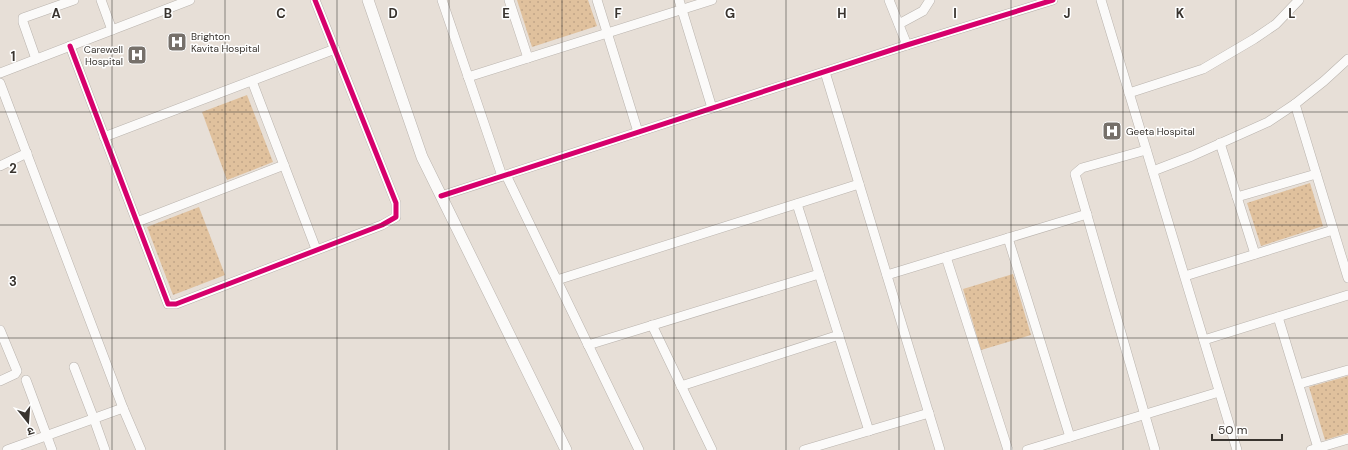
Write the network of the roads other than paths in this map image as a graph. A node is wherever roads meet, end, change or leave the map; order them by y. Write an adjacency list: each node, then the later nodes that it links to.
1 (74, 0): 26 (street)
2 (101, 0): 20 (street)
3 (190, 0): 20 (street)
4 (315, 0): 24 (street)
5 (368, 0): 47 (street)
6 (442, 0): 30 (street)
7 (509, 0): 25 (street)
8 (597, 0): 21 (street)
9 (678, 0): 17 (street)
10 (712, 0): 17 (street)
11 (889, 0): 19 (street)
12 (930, 0): 19 (street)
13 (1019, 0): 18 (street)
14 (1053, 0): 18 (street)
15 (1101, 0): 33 (street)
16 (1299, 0): 33 (street)
17 (682, 10): 21 (street); 35 (street)
18 (1022, 10): 22 (street)
19 (899, 24): 22 (street)
20 (112, 30): 23 (street)
21 (607, 33): 25 (street); 36 (street)
22 (907, 45): 28 (street)
23 (70, 46): 26 (street); 37 (street)
24 (335, 49): 31 (street); 54 (street)
25 (528, 58): 30 (street)
26 (36, 59): 29 (street)
27 (1348, 59): 34 (street)
28 (825, 72): 35 (street); 46 (street)
29 (0, 73)
30 (468, 77): 45 (street)
31 (252, 81): 37 (street); 41 (street)
32 (0, 83): 40 (street)
33 (1129, 93): 39 (street)
34 (1295, 104): 38 (street); 44 (street)
35 (712, 108): 36 (street)
36 (638, 132): 45 (street)
37 (104, 137): 51 (street)
38 (1220, 143): 43 (street); 48 (street)
39 (1146, 150): 43 (street); 50 (street)
40 (26, 153): 42 (street); 76 (street)
41 (284, 165): 51 (street); 54 (street)
42 (0, 166)
43 (1153, 171): 59 (street)
44 (1316, 174): 48 (street); 52 (street)
45 (504, 176): 47 (street); 61 (street)
46 (859, 184): 49 (street); 58 (street)
47 (441, 196): 89 (street)
48 (1237, 197): 55 (street)
49 (797, 204): 57 (street); 61 (street)
50 (1087, 214): 53 (street); 78 (street)
51 (137, 222): 54 (street)
52 (1333, 230): 55 (street); 60 (street)
53 (1008, 238): 56 (street); 82 (street)
54 (316, 249)
55 (1255, 254): 59 (street)
56 (946, 257): 58 (street); 94 (street)
57 (819, 274): 64 (street); 66 (street)
58 (887, 275): 77 (street)
59 (1185, 276): 67 (street)
60 (1348, 278)
61 (557, 280): 68 (street)
62 (1348, 295): 63 (street)
63 (1278, 317): 67 (street); 73 (street)
64 (652, 325): 68 (street); 74 (street)
65 (0, 330): 72 (street)
66 (839, 335): 74 (street); 80 (street)
67 (1204, 340): 75 (street)
68 (588, 345): 90 (street)
69 (74, 367): 79 (street)
70 (1348, 370): 73 (street)
71 (26, 380): 81 (street)
72 (0, 381)
73 (1299, 384): 84 (street)
74 (681, 386): 91 (street)
75 (1219, 392): 78 (street); 97 (street)
76 (123, 408): 79 (street); 88 (street)
77 (929, 414): 80 (street); 93 (street)
78 (1145, 415): 82 (street); 96 (street)
79 (94, 419): 81 (street); 87 (street)
80 (869, 431): 92 (street)
81 (46, 436): 85 (street); 86 (street)
82 (1070, 437): 95 (street)
83 (1348, 439): 84 (street)
84 (1314, 449)
85 (7, 450)
86 (52, 450)
87 (105, 450)
88 (141, 450)
89 (566, 450)
90 (638, 450)
91 (712, 450)
92 (804, 450)
93 (940, 450)
94 (1008, 450)
95 (1028, 450)
96 (1155, 450)
97 (1237, 450)

